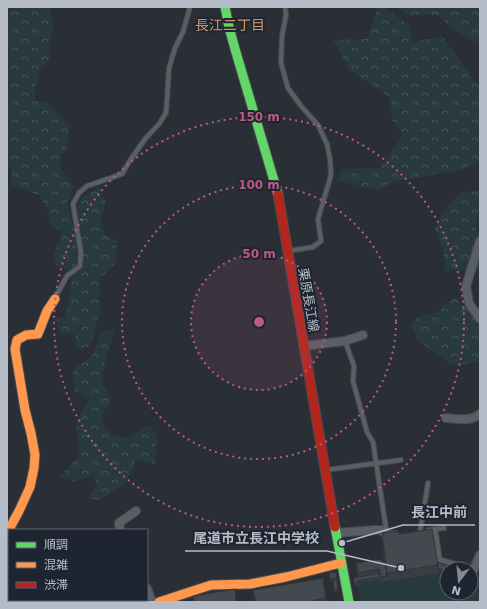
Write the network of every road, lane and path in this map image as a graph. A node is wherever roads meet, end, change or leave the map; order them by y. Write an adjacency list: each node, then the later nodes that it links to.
1 (190, 7): 6 (lane)
2 (225, 7): 5 (main road, 栗原長江線)
3 (285, 7): 5 (lane)
4 (480, 241): 7 (street)
5 (288, 252): 10 (main road, 栗原長江線)
6 (55, 299): 19 (main road)
7 (480, 319)
8 (363, 335): 9 (street)
9 (345, 341): 10 (street); 14 (lane)
10 (304, 346): 15 (main road, 栗原長江線)
11 (480, 414): 12 (street)
12 (446, 418)
13 (401, 460): 14 (lane)
14 (376, 463): 15 (lane); 23 (lane)
15 (326, 470): 21 (main road, 栗原長江線)
16 (428, 483): 22 (lane)
17 (136, 511): 20 (street)
18 (444, 528): 22 (lane)
19 (9, 529)
20 (120, 529)
21 (336, 533): 23 (street); 26 (main road, 栗原長江線)
22 (416, 534): 25 (street)
23 (387, 535): 24 (street)
24 (401, 535)
25 (439, 561)
26 (341, 562): 29 (main road); 30 (main road, 栗原長江線)
27 (148, 591): 28 (street)
28 (152, 602)
29 (159, 602)
30 (349, 602)

